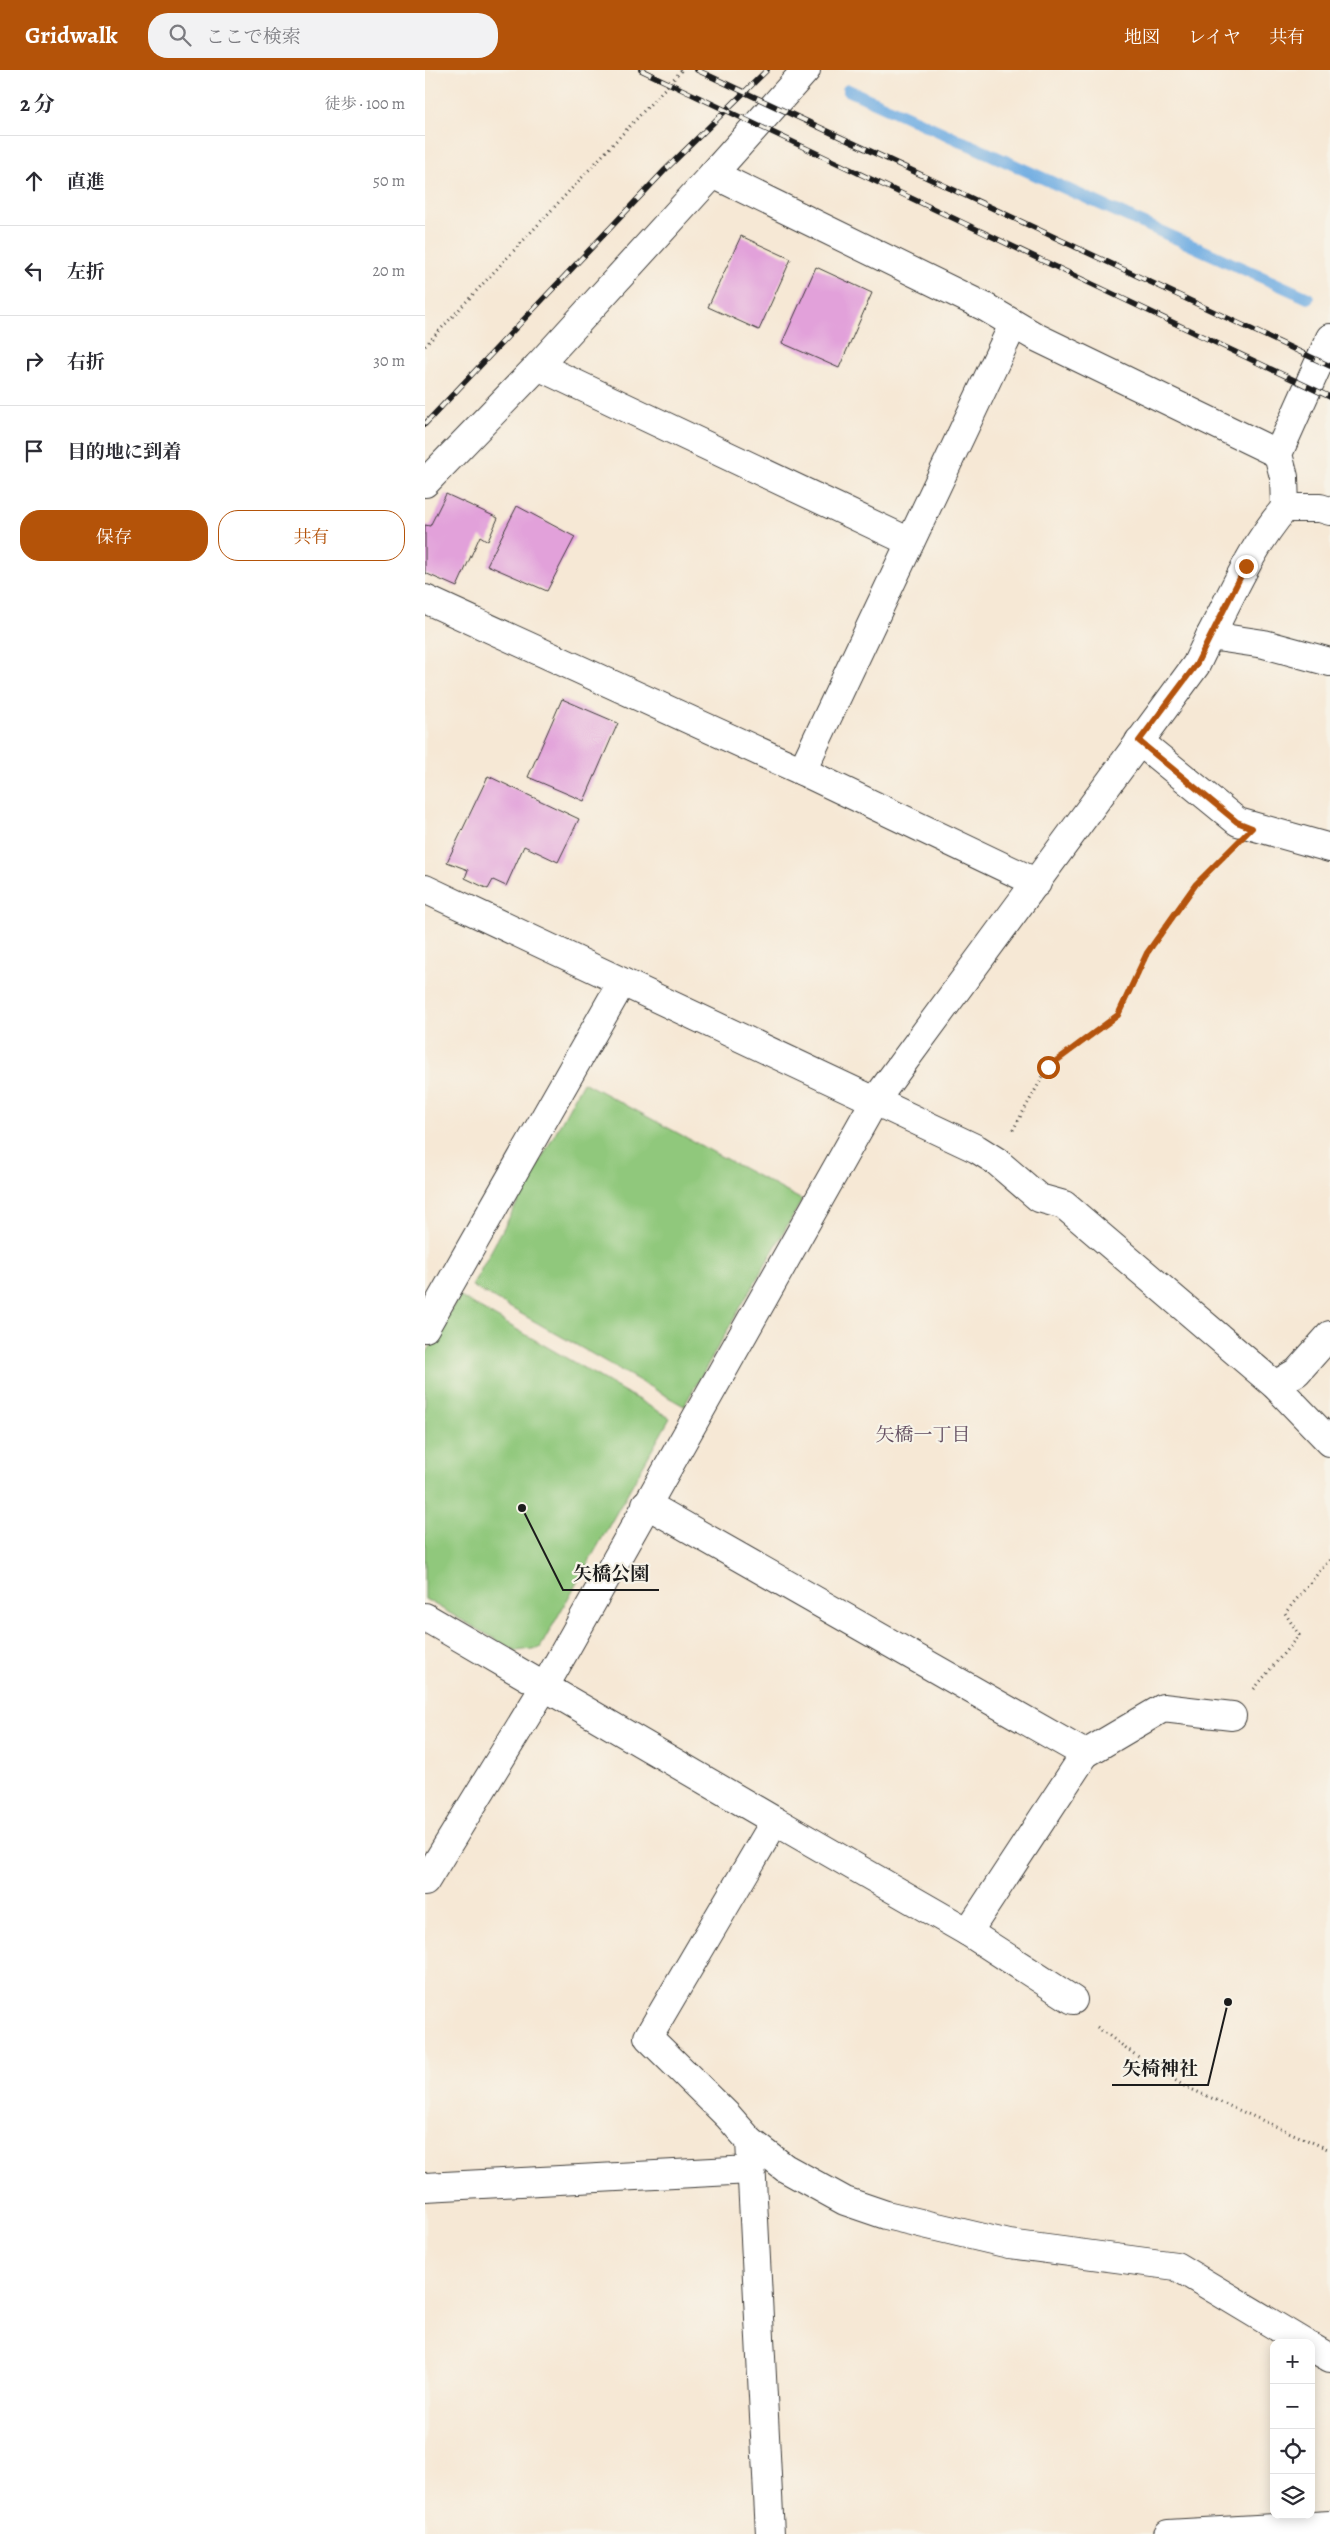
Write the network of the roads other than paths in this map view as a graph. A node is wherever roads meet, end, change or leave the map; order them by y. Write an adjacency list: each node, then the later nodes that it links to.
1 (806, 70): 2 (street)
2 (713, 174): 3 (street); 5 (street)
3 (1013, 325): 6 (street); 10 (street)
4 (1330, 338): 6 (street)
5 (538, 366): 7 (street); 10 (street)
6 (1278, 454): 8 (street)
7 (425, 483)
8 (1285, 508): 9 (street); 12 (street)
9 (1330, 510)
10 (910, 542): 15 (street)
11 (425, 599): 15 (street)
12 (1210, 636): 13 (street); 14 (street)
13 (1330, 662)
14 (1139, 741): 16 (street); 17 (street)
15 (802, 771): 17 (street)
16 (1330, 848)
17 (1037, 883): 20 (street)
18 (425, 889): 19 (street)
19 (622, 982): 20 (street); 21 (street)
20 (874, 1102): 23 (street); 25 (street)
21 (425, 1328)
22 (1330, 1335): 23 (street)
23 (1275, 1385): 24 (street)
24 (1330, 1442)
25 (646, 1504): 27 (street); 29 (street)
26 (425, 1617): 27 (street)
27 (545, 1686): 30 (street); 31 (street)
28 (1231, 1716): 29 (street)
29 (1085, 1754): 32 (street)
30 (775, 1821): 32 (street); 34 (street)
31 (425, 1882)
32 (968, 1932): 33 (street)
33 (1073, 2000)
34 (750, 2142): 35 (street); 37 (street)
35 (751, 2170): 36 (street); 41 (street)
36 (425, 2187)
37 (1297, 2339)
38 (1315, 2349): 39 (street)
39 (1330, 2358)
40 (1330, 2525): 42 (street)
41 (770, 2534)
42 (1168, 2534)

